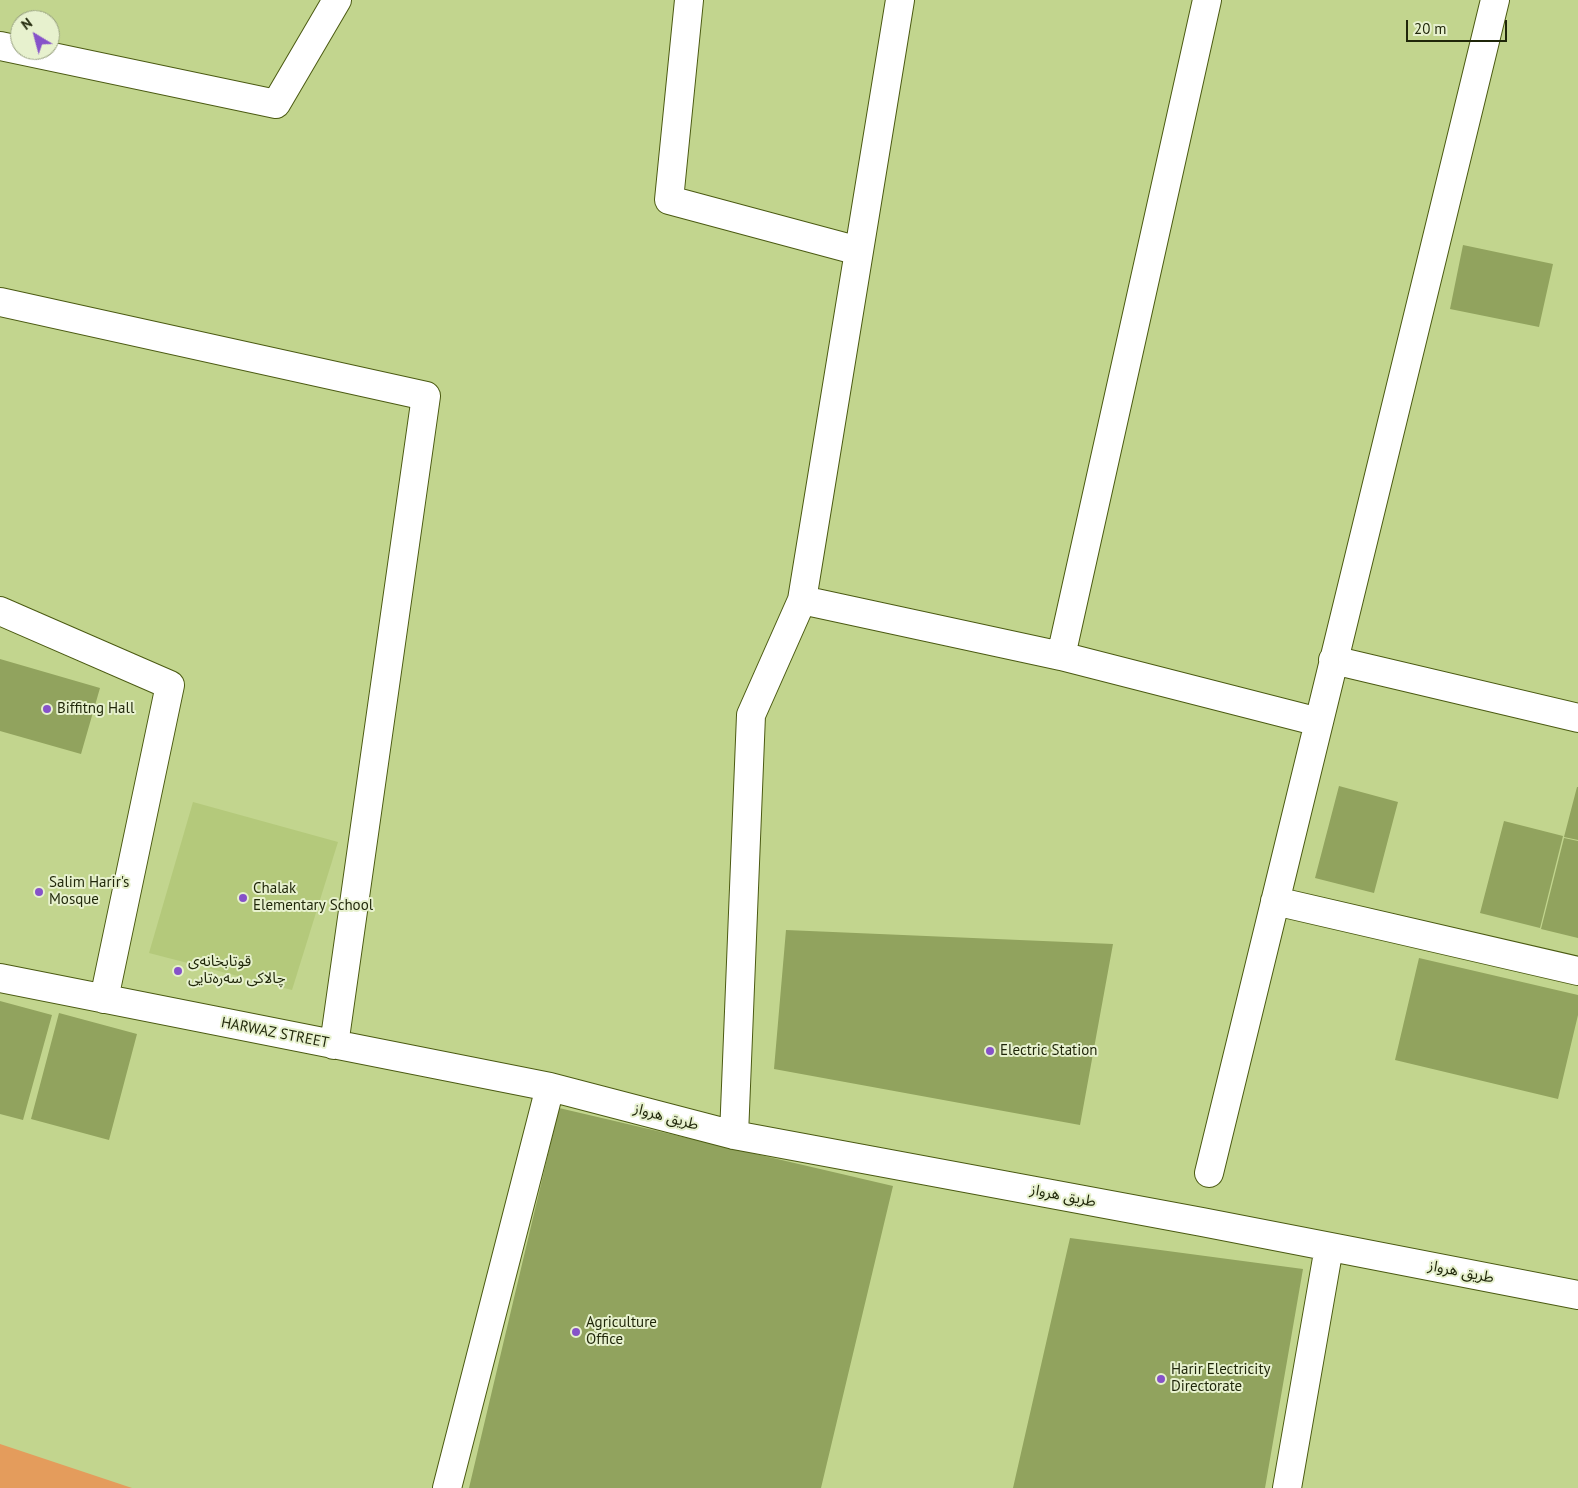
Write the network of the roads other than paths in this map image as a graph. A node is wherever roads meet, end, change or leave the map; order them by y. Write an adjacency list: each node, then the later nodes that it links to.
1 (337, 0): 6 (street)
2 (690, 0): 7 (street)
3 (900, 0): 7 (street)
4 (1207, 0): 11 (street)
5 (1495, 0): 12 (street)
6 (0, 46)
7 (859, 251): 9 (street)
8 (0, 302): 19 (street)
9 (802, 600): 11 (street); 21 (street)
10 (0, 611): 18 (street)
11 (1061, 656): 14 (street)
12 (1334, 660): 13 (street); 14 (street)
13 (1578, 718)
14 (1319, 722): 15 (street)
15 (1275, 901): 16 (street); 22 (street)
16 (1578, 971)
17 (0, 978): 18 (street, HARWAZ STREET)
18 (104, 999): 19 (street, HARWAZ STREET)
19 (334, 1045): 20 (street, HARWAZ STREET)
20 (550, 1087): 21 (street, طريق هرواز); 25 (street)
21 (734, 1135): 23 (street, طريق هرواز)
22 (1210, 1173)
23 (1329, 1247): 24 (street, طريق هرواز); 26 (street)
24 (1578, 1295)
25 (447, 1488)
26 (1287, 1488)

